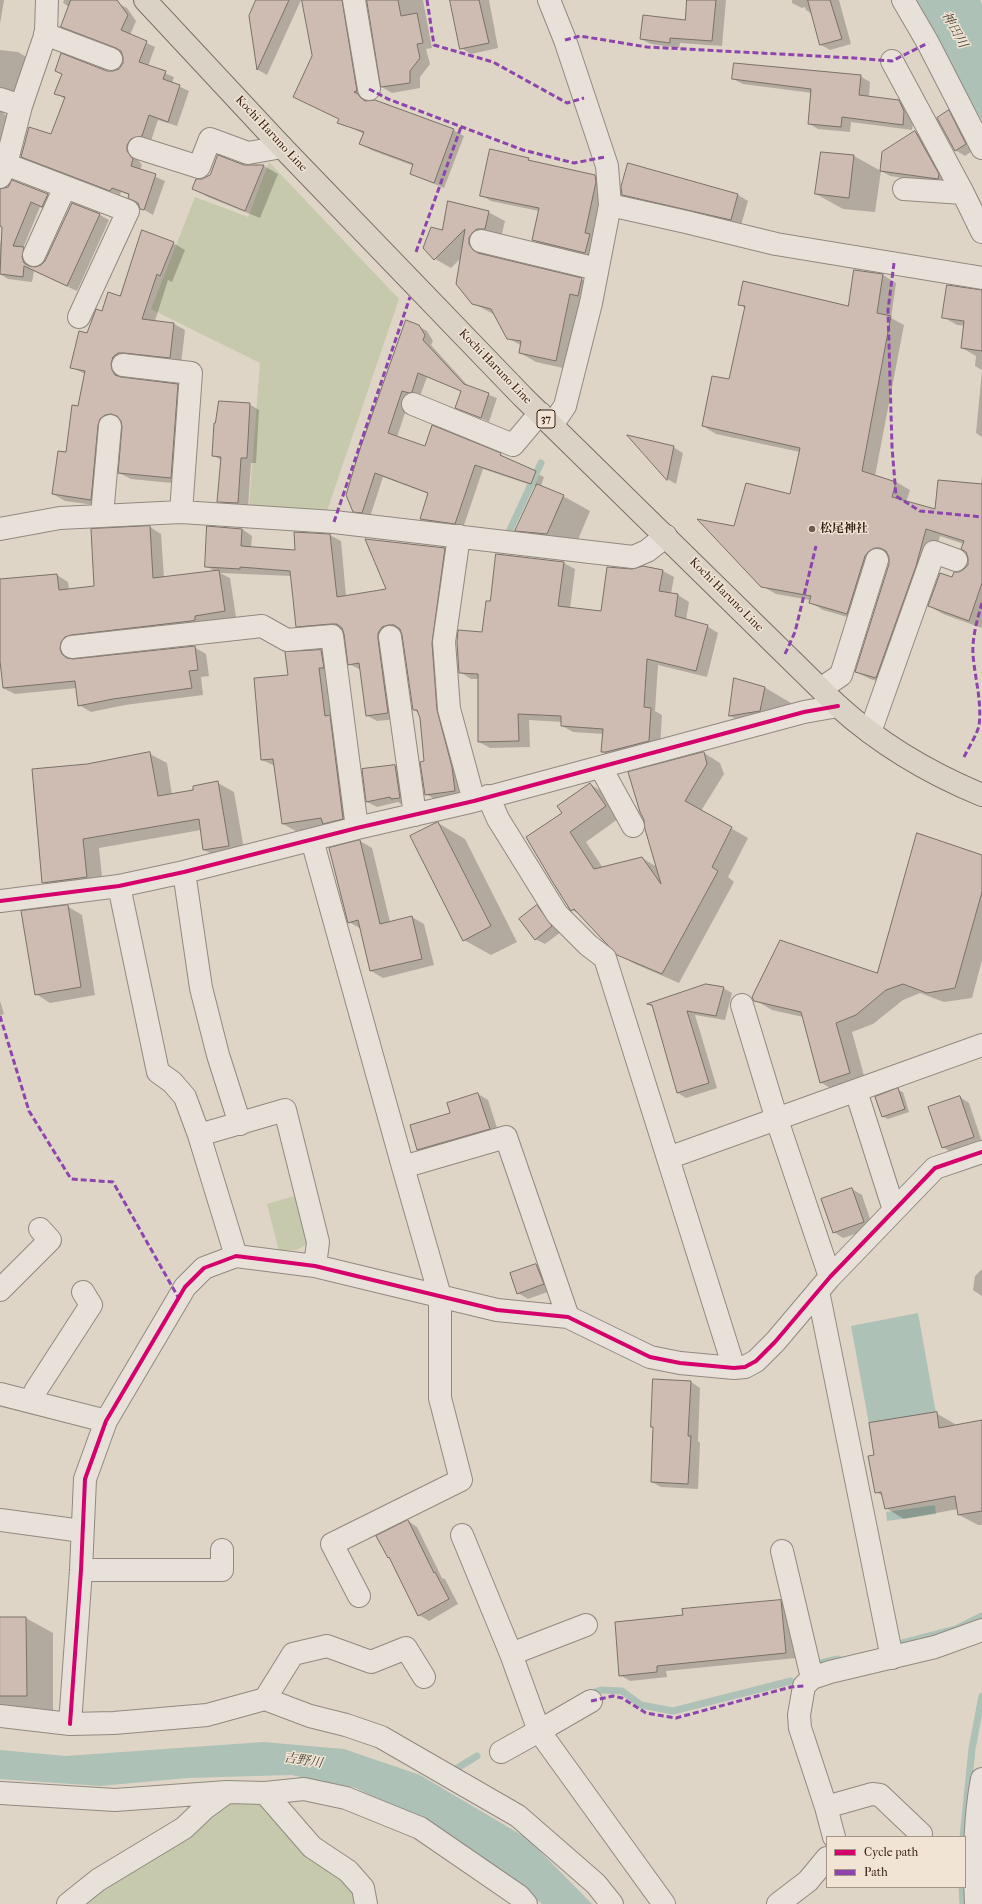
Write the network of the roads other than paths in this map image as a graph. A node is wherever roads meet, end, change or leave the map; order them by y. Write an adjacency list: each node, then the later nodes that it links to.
1 (47, 0): 6 (street)
2 (145, 0): 12 (main road, Kochi Haruno Line / 37)
3 (354, 0): 9 (street)
4 (550, 0): 19 (street)
5 (903, 0): 14 (street)
6 (45, 34): 7 (street); 11 (street)
7 (111, 58)
8 (892, 61): 18 (street)
9 (369, 89)
10 (0, 99): 11 (street)
11 (21, 106): 15 (street)
12 (282, 146): 13 (street); 28 (main road, Kochi Haruno Line / 37)
13 (139, 148)
14 (982, 148)
15 (2, 168): 16 (street)
16 (65, 187): 22 (street); 25 (street)
17 (904, 189): 18 (street)
18 (963, 192): 20 (street)
19 (614, 206): 23 (street); 24 (street)
20 (982, 232)
21 (481, 241): 23 (street)
22 (34, 256)
23 (597, 269): 28 (street)
24 (982, 278)
25 (79, 317)
26 (123, 365): 30 (street)
27 (413, 404): 28 (street)
28 (546, 419): 34 (main road, Kochi Haruno Line / 37)
29 (110, 426): 31 (street)
30 (181, 512): 31 (street); 33 (street)
31 (102, 515): 32 (street)
32 (0, 529)
33 (460, 536): 34 (street); 44 (street)
34 (666, 536): 39 (main road, Kochi Haruno Line / 37)
35 (877, 560): 39 (street)
36 (956, 560): 41 (street)
37 (390, 637): 45 (street)
38 (72, 647): 47 (street)
39 (822, 688): 40 (main road, Kochi Haruno Line / 37)
40 (838, 706): 41 (main road, Kochi Haruno Line / 37); 42 (street)
41 (870, 732): 43 (main road, Kochi Haruno Line / 37)
42 (601, 768): 44 (street); 46 (street)
43 (982, 795)
44 (481, 799): 45 (street); 59 (street)
45 (415, 815): 47 (street)
46 (633, 826)
47 (357, 828): 48 (street)
48 (312, 840): 49 (street); 60 (street)
49 (184, 872): 50 (street); 56 (street)
50 (119, 886): 51 (street); 57 (street)
51 (0, 901)
52 (742, 1005): 55 (street)
53 (982, 1046): 54 (street)
54 (856, 1091): 55 (street); 61 (street)
55 (778, 1120): 59 (street); 65 (street)
56 (240, 1124): 57 (street); 64 (street)
57 (199, 1135): 63 (street)
58 (982, 1152): 61 (street)
59 (668, 1158): 70 (street)
60 (403, 1167): 68 (street); 69 (street)
61 (894, 1210): 65 (street)
62 (40, 1229): 66 (street)
63 (236, 1256): 64 (street); 73 (street)
64 (315, 1266): 68 (street)
65 (824, 1284): 70 (street); 84 (street)
66 (0, 1290)
67 (83, 1292): 72 (street)
68 (440, 1296): 69 (street); 80 (street)
69 (568, 1317): 70 (street)
70 (734, 1368)
71 (0, 1394): 72 (street)
72 (32, 1401): 73 (street)
73 (106, 1421): 75 (street)
74 (0, 1520): 75 (street)
75 (82, 1531): 79 (street)
76 (462, 1535): 83 (street)
77 (222, 1550): 79 (street)
78 (782, 1551): 86 (street)
79 (81, 1570): 90 (street)
80 (359, 1596)
81 (586, 1625): 83 (street)
82 (982, 1630): 84 (street)
83 (511, 1654): 91 (street)
84 (892, 1658): 86 (street)
85 (424, 1677): 87 (street)
86 (812, 1678): 97 (street)
87 (265, 1699): 90 (street); 105 (street)
88 (591, 1701): 91 (street)
89 (0, 1716): 90 (street)
90 (70, 1724)
91 (539, 1731): 92 (street); 106 (street)
92 (501, 1752)
93 (982, 1778): 107 (street)
94 (227, 1792): 95 (street); 96 (street); 102 (street)
95 (0, 1793)
96 (265, 1793): 103 (street); 104 (street)
97 (826, 1807): 98 (street); 99 (street)
98 (921, 1834)
99 (834, 1836)
100 (826, 1859): 101 (street)
101 (791, 1900)
102 (68, 1904)
103 (366, 1904)
104 (526, 1904)
105 (612, 1904)
106 (664, 1904)
107 (976, 1904)

